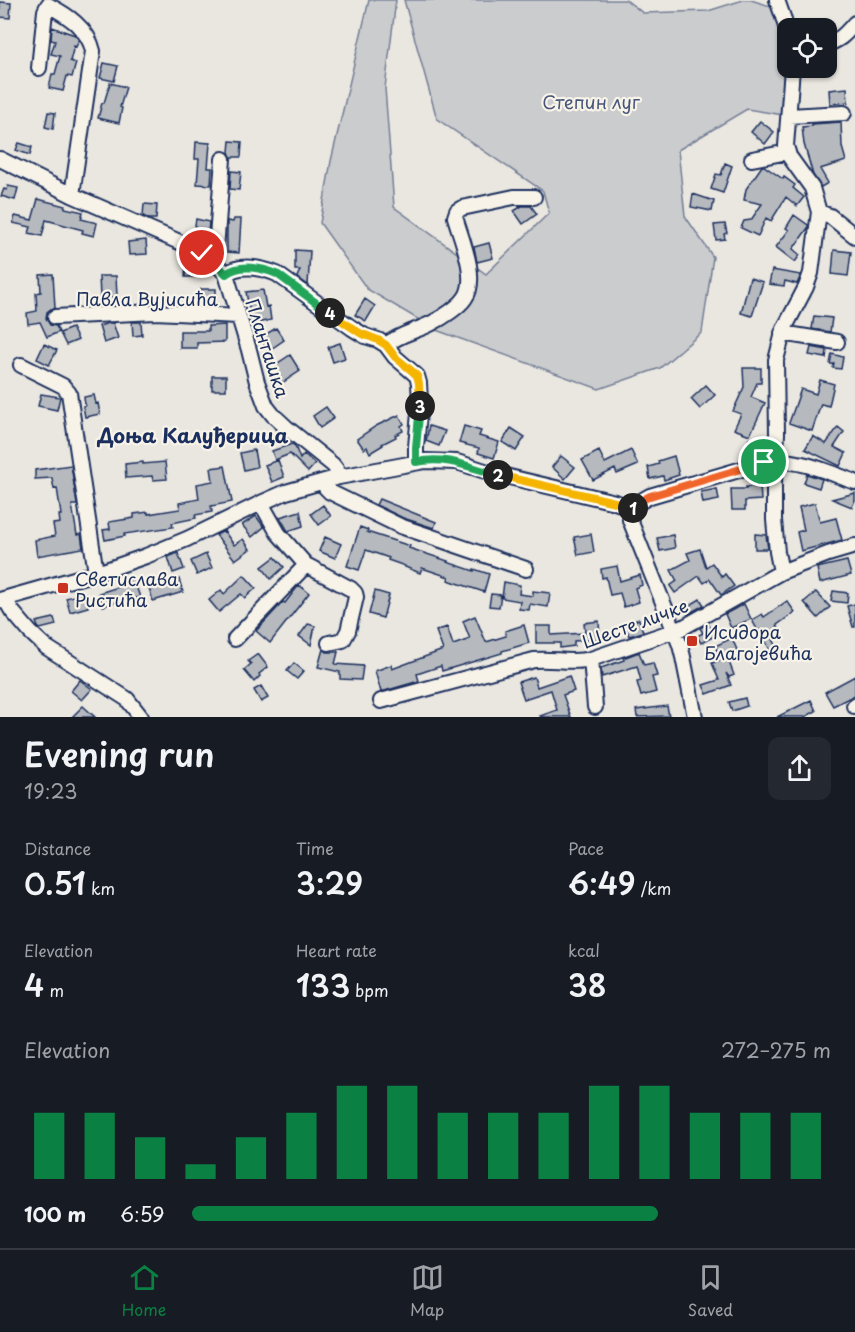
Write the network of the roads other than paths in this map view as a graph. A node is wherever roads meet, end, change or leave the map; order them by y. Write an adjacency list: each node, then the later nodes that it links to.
1 (777, 0): 2 (street)
2 (783, 18)
3 (855, 23): 4 (street)
4 (837, 41)
5 (39, 68): 13 (street)
6 (791, 78): 8 (street)
7 (844, 113): 8 (street)
8 (789, 116): 9 (street)
9 (788, 152): 12 (street); 15 (street)
10 (0, 159): 13 (street, Планташка)
11 (224, 159): 17 (street)
12 (752, 159)
13 (72, 195): 17 (street, Планташка)
14 (534, 197): 23 (street)
15 (819, 212): 16 (street); 21 (street)
16 (855, 236)
17 (215, 262): 18 (street, Планташка)
18 (226, 274): 20 (street, Планташка); 23 (street)
19 (55, 316): 20 (street, Павла Вујисића)
20 (238, 316): 27 (street, Планташка)
21 (782, 333): 22 (street); 25 (street)
22 (837, 342)
23 (386, 345): 26 (street)
24 (21, 365): 36 (street)
25 (776, 461): 29 (street); 31 (street); 35 (street)
26 (416, 462): 27 (street); 31 (street)
27 (339, 477): 28 (street)
28 (324, 482): 30 (street); 34 (street)
29 (855, 482)
30 (261, 503): 33 (street); 36 (street)
31 (633, 508): 38 (street)
32 (855, 546): 35 (street, Шесте личке)
33 (306, 565): 39 (street); 40 (street)
34 (526, 569)
35 (781, 572): 38 (street, Шесте личке)
36 (96, 573): 37 (street)
37 (3, 599): 44 (street)
38 (674, 630): 41 (street, Шесте личке); 45 (street)
39 (235, 639)
40 (329, 643)
41 (591, 659): 42 (street, Шесте личке); 43 (street)
42 (381, 701)
43 (595, 707)
44 (141, 717)
45 (695, 717)

